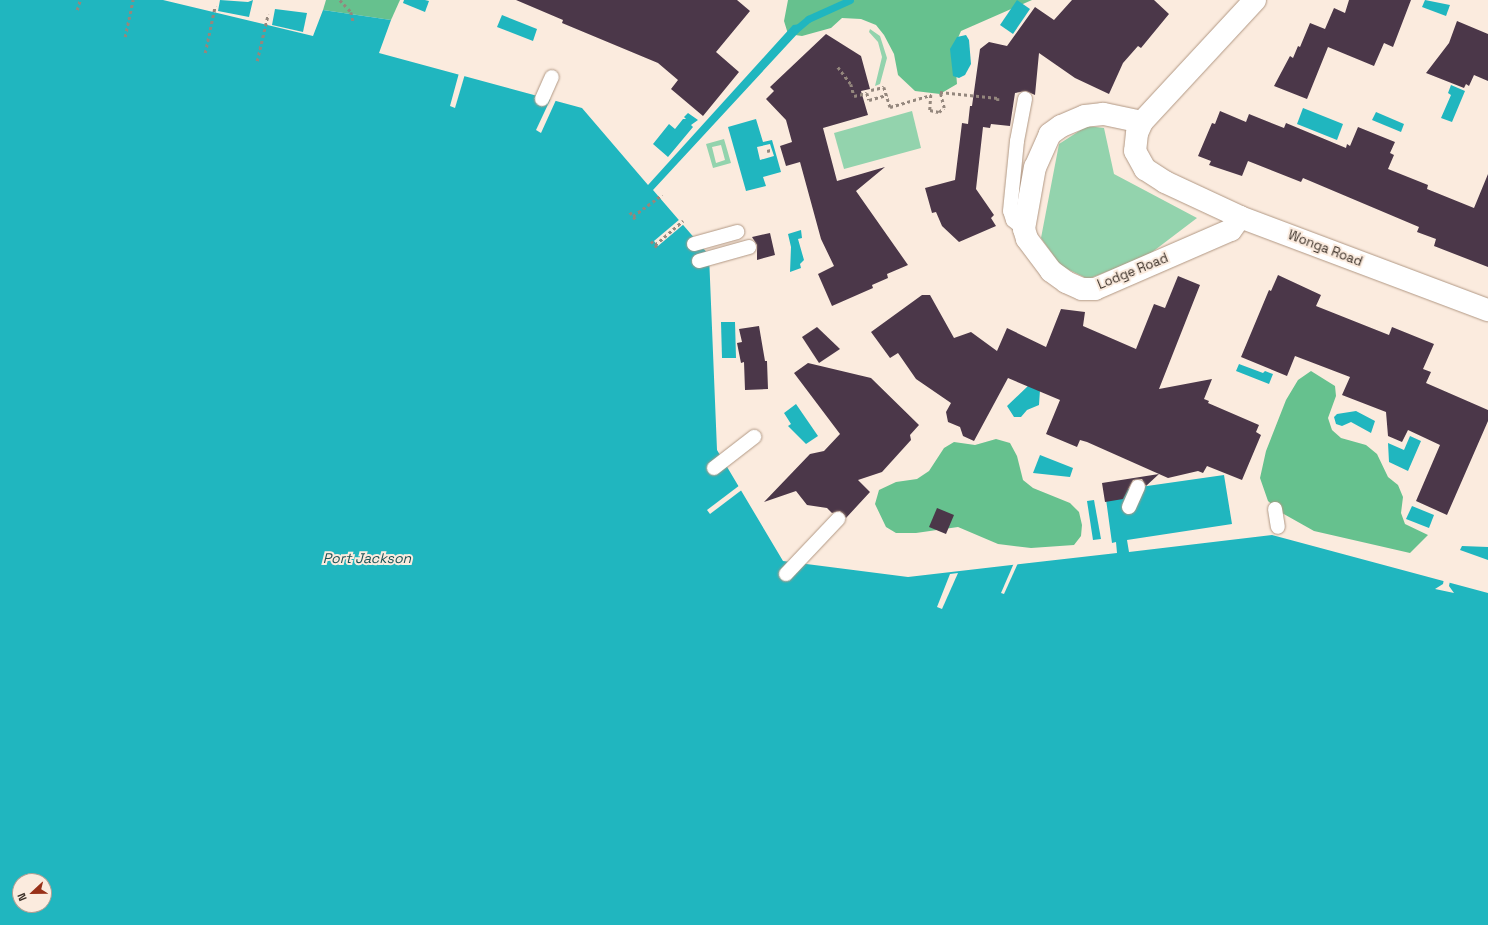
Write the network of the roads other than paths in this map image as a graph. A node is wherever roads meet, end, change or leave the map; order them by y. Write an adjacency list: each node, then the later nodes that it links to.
1 (1255, 0): 5 (street)
2 (552, 76): 4 (lane)
3 (1025, 99): 7 (lane)
4 (542, 100)
5 (1142, 122): 6 (street, Wonga Road); 7 (street)
6 (1240, 217): 7 (street, Lodge Road); 12 (street, Wonga Road)
7 (1024, 229)
8 (738, 232): 9 (lane)
9 (694, 244)
10 (748, 246): 11 (lane)
11 (699, 261)
12 (1488, 310)
13 (754, 437): 14 (lane)
14 (714, 468)
15 (1138, 488): 16 (lane)
16 (1129, 507)
17 (1275, 509): 19 (lane)
18 (838, 519): 20 (lane)
19 (1278, 527)
20 (786, 574)

